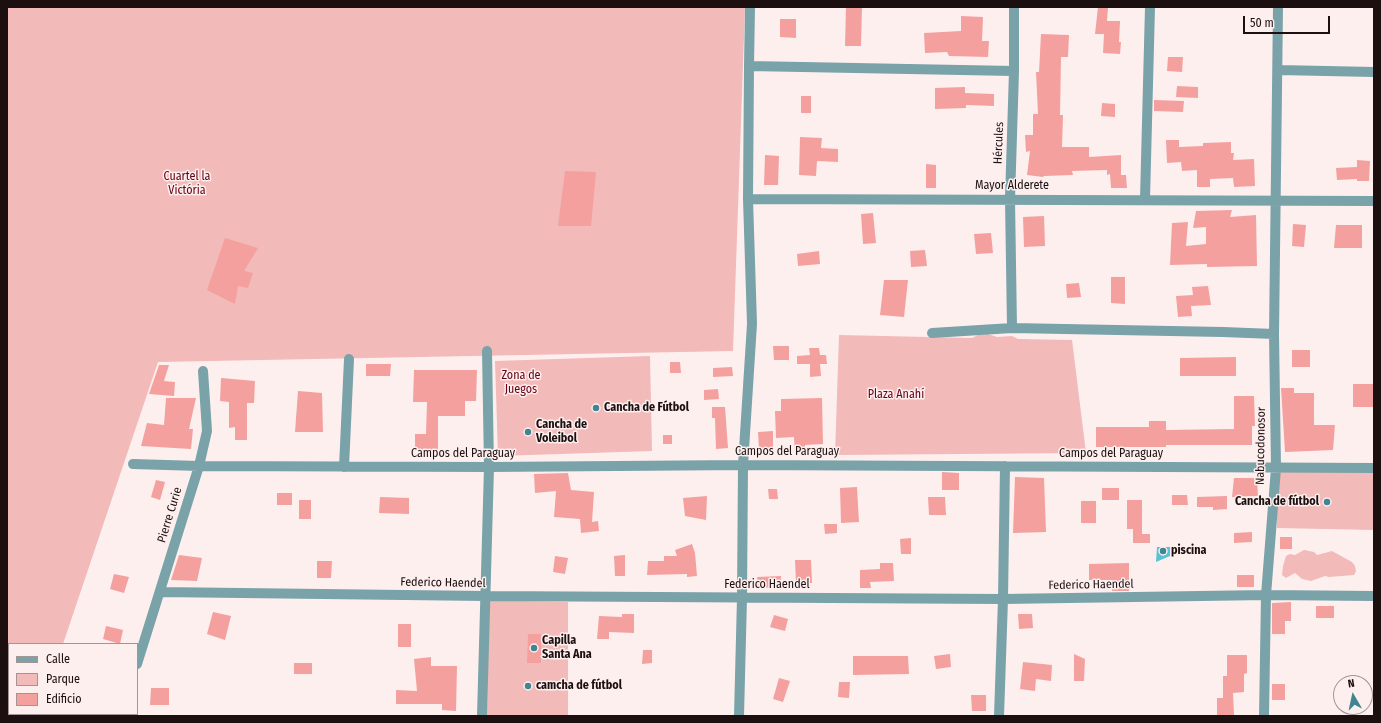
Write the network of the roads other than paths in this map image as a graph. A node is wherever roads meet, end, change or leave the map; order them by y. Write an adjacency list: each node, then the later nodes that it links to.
1 (750, 7): 5 (street)
2 (1014, 7): 7 (street, Hércules)
3 (1150, 7): 11 (street)
4 (1278, 7): 6 (street, Nabucodonosor)
5 (749, 66): 7 (street); 9 (street)
6 (1278, 70): 8 (street); 12 (street, Nabucodonosor)
7 (1014, 71): 10 (street, Hércules)
8 (1374, 72)
9 (748, 199): 10 (street, Mayor Alderete); 21 (street)
10 (1010, 199): 11 (street, Mayor Alderete); 14 (street, Hércules)
11 (1145, 199): 12 (street, Mayor Alderete)
12 (1276, 200): 13 (street, Mayor Alderete); 16 (street, Nabucodonosor)
13 (1374, 201)
14 (1012, 328): 15 (street); 16 (street)
15 (932, 333)
16 (1274, 334): 26 (street, Nabucodonosor)
17 (488, 351): 25 (street)
18 (349, 359): 24 (street)
19 (203, 371): 22 (street, Pierre Curie)
20 (133, 464): 22 (street, Campos del Paraguay)
21 (743, 465): 23 (street, Campos del Paraguay); 25 (street, Campos del Paraguay); 32 (street)
22 (199, 466): 24 (street, Campos del Paraguay); 28 (street, Pierre Curie)
23 (1004, 466): 26 (street, Campos del Paraguay); 33 (street)
24 (344, 467): 25 (street, Campos del Paraguay)
25 (489, 467): 30 (street)
26 (1276, 468): 27 (street, Campos del Paraguay); 29 (street, Nabucodonosor)
27 (1374, 468)
28 (160, 592): 30 (street, Federico Haendel); 34 (street, Pierre Curie)
29 (1266, 595): 31 (street, Federico Haendel); 33 (street, Federico Haendel); 38 (street, Nabucodonosor)
30 (485, 596): 32 (street, Federico Haendel); 35 (street)
31 (1374, 596)
32 (742, 598): 33 (street, Federico Haendel); 36 (street)
33 (1003, 599): 37 (street)
34 (138, 661)
35 (482, 716)
36 (739, 716)
37 (999, 716)
38 (1264, 716)

